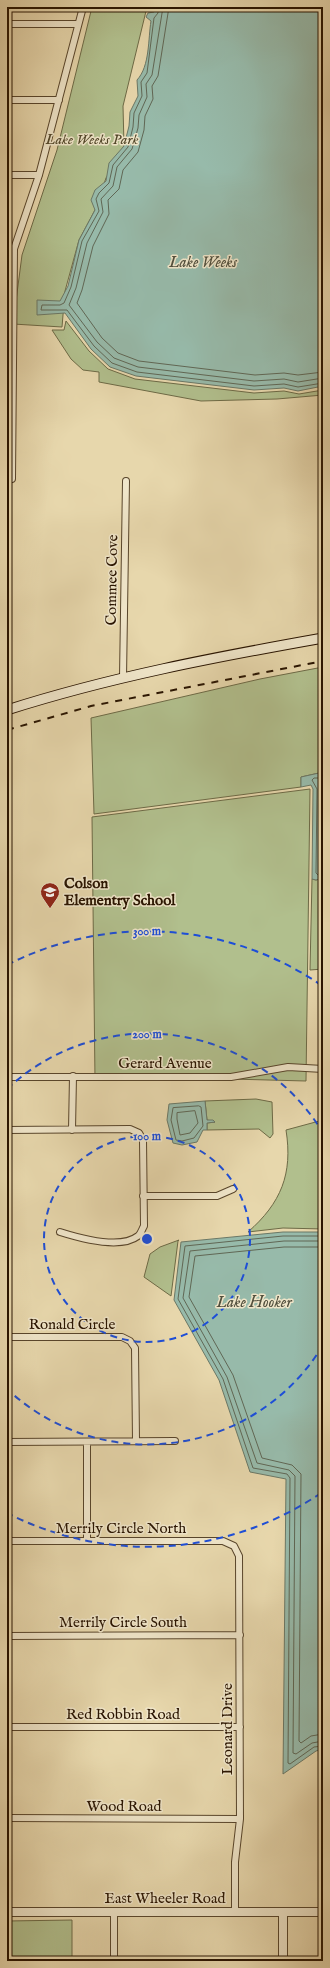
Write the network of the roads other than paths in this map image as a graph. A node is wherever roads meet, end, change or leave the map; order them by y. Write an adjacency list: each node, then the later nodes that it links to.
1 (83, 7): 3 (street)
2 (7, 24): 3 (street)
3 (78, 24): 5 (street)
4 (7, 100): 5 (street)
5 (59, 100): 7 (street)
6 (7, 175): 7 (street)
7 (40, 175): 8 (street)
8 (10, 324): 9 (street)
9 (10, 401): 10 (street)
10 (10, 479)
11 (126, 482): 13 (street, Commee Cove)
12 (323, 638): 13 (main road)
13 (123, 678): 14 (main road)
14 (7, 710)
15 (323, 1069): 16 (street, Gerard Avenue)
16 (72, 1076): 17 (street, Gerard Avenue); 19 (street)
17 (7, 1077)
18 (7, 1130): 19 (street)
19 (72, 1130): 21 (street)
20 (233, 1189): 21 (street)
21 (144, 1196): 22 (street)
22 (60, 1232)
23 (7, 1337): 24 (street, Ronald Circle)
24 (136, 1441): 25 (street); 27 (street)
25 (175, 1441)
26 (7, 1442): 27 (street)
27 (87, 1442): 29 (street)
28 (7, 1541): 29 (street, Merrily Circle North)
29 (87, 1541): 30 (street, Merrily Circle North)
30 (234, 1546): 31 (street, Leonard Drive)
31 (240, 1635): 32 (street, Merrily Circle South); 33 (street, Leonard Drive)
32 (7, 1636)
33 (240, 1726): 34 (street, Red Robbin Road); 36 (street, Leonard Drive)
34 (7, 1727)
35 (7, 1818): 36 (street, Wood Road)
36 (240, 1819): 39 (street, Leonard Drive)
37 (7, 1912): 38 (street, East Wheeler Road)
38 (114, 1912): 39 (street, East Wheeler Road); 42 (street)
39 (235, 1912): 40 (street, East Wheeler Road)
40 (283, 1912): 41 (street, East Wheeler Road); 43 (street)
41 (323, 1912)
42 (114, 1961)
43 (283, 1961)

